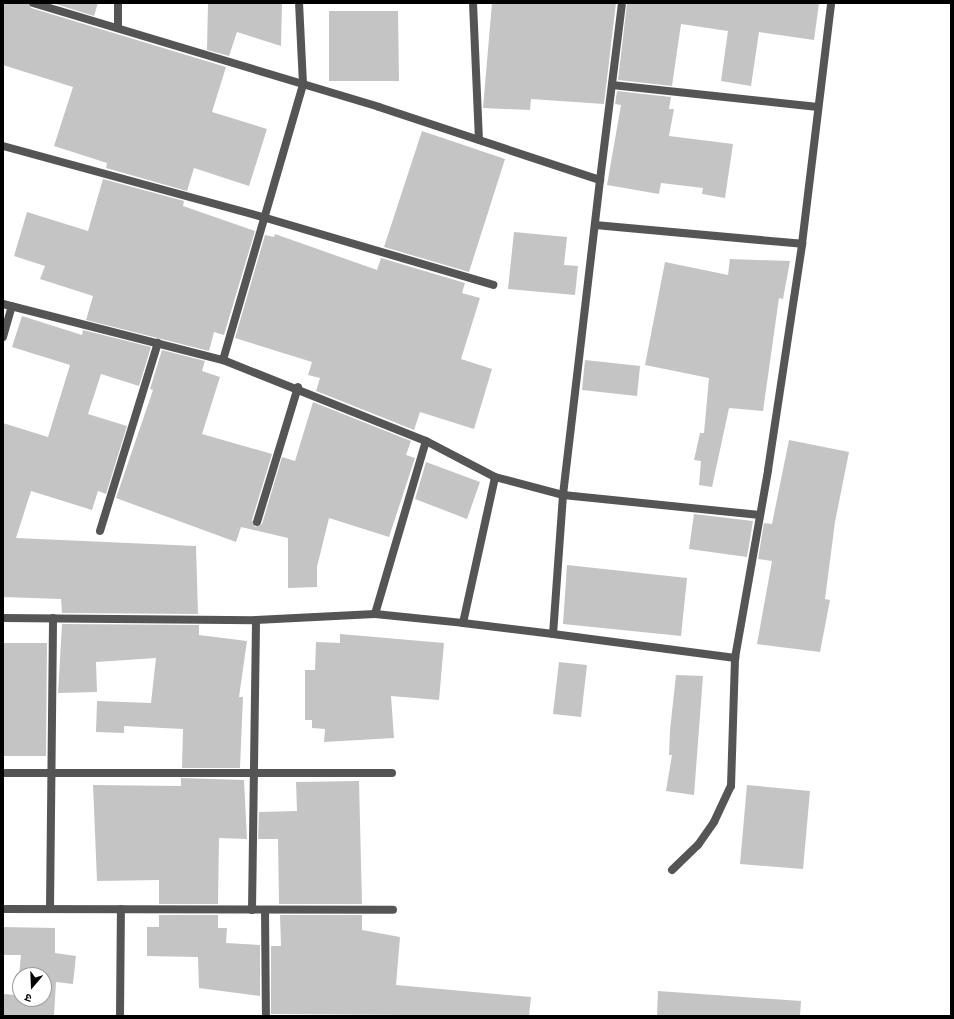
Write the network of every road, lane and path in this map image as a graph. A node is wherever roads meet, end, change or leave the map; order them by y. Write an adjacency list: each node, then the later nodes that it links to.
1 (33, 3): 7 (street)
2 (118, 3): 7 (street)
3 (299, 3): 8 (street)
4 (473, 3): 11 (street)
5 (622, 3): 9 (street)
6 (831, 3): 10 (street)
7 (118, 28): 8 (street)
8 (303, 84): 11 (street); 14 (street)
9 (612, 85): 10 (street); 13 (street)
10 (818, 107): 16 (street)
11 (479, 140): 13 (street)
12 (3, 146): 14 (street)
13 (600, 180): 15 (street)
14 (266, 218): 17 (street); 22 (street)
15 (595, 225): 16 (street); 26 (street)
16 (802, 244): 27 (street)
17 (493, 285)
18 (3, 304): 19 (street)
19 (12, 306): 20 (street); 21 (street)
20 (3, 337)
21 (158, 344): 22 (street); 29 (street)
22 (223, 360): 23 (street)
23 (298, 387): 24 (street); 28 (street)
24 (426, 441): 25 (street); 30 (street)
25 (495, 477): 26 (street); 34 (street)
26 (563, 496): 27 (street); 35 (street)
27 (760, 515): 36 (street)
28 (257, 522)
29 (100, 531)
30 (375, 614): 33 (street); 34 (street)
31 (3, 618): 32 (street)
32 (53, 618): 33 (street); 39 (street)
33 (256, 620): 37 (street)
34 (463, 623): 35 (street)
35 (553, 634): 36 (street)
36 (735, 658): 41 (street)
37 (253, 771): 39 (street); 40 (street); 45 (street)
38 (3, 773): 39 (street)
39 (54, 773): 43 (street)
40 (392, 773)
41 (672, 870)
42 (3, 909): 43 (street)
43 (50, 909): 44 (street)
44 (121, 909): 45 (street); 48 (street)
45 (252, 910): 46 (street)
46 (265, 910): 47 (street); 49 (street)
47 (393, 910)
48 (120, 1016)
49 (266, 1016)

